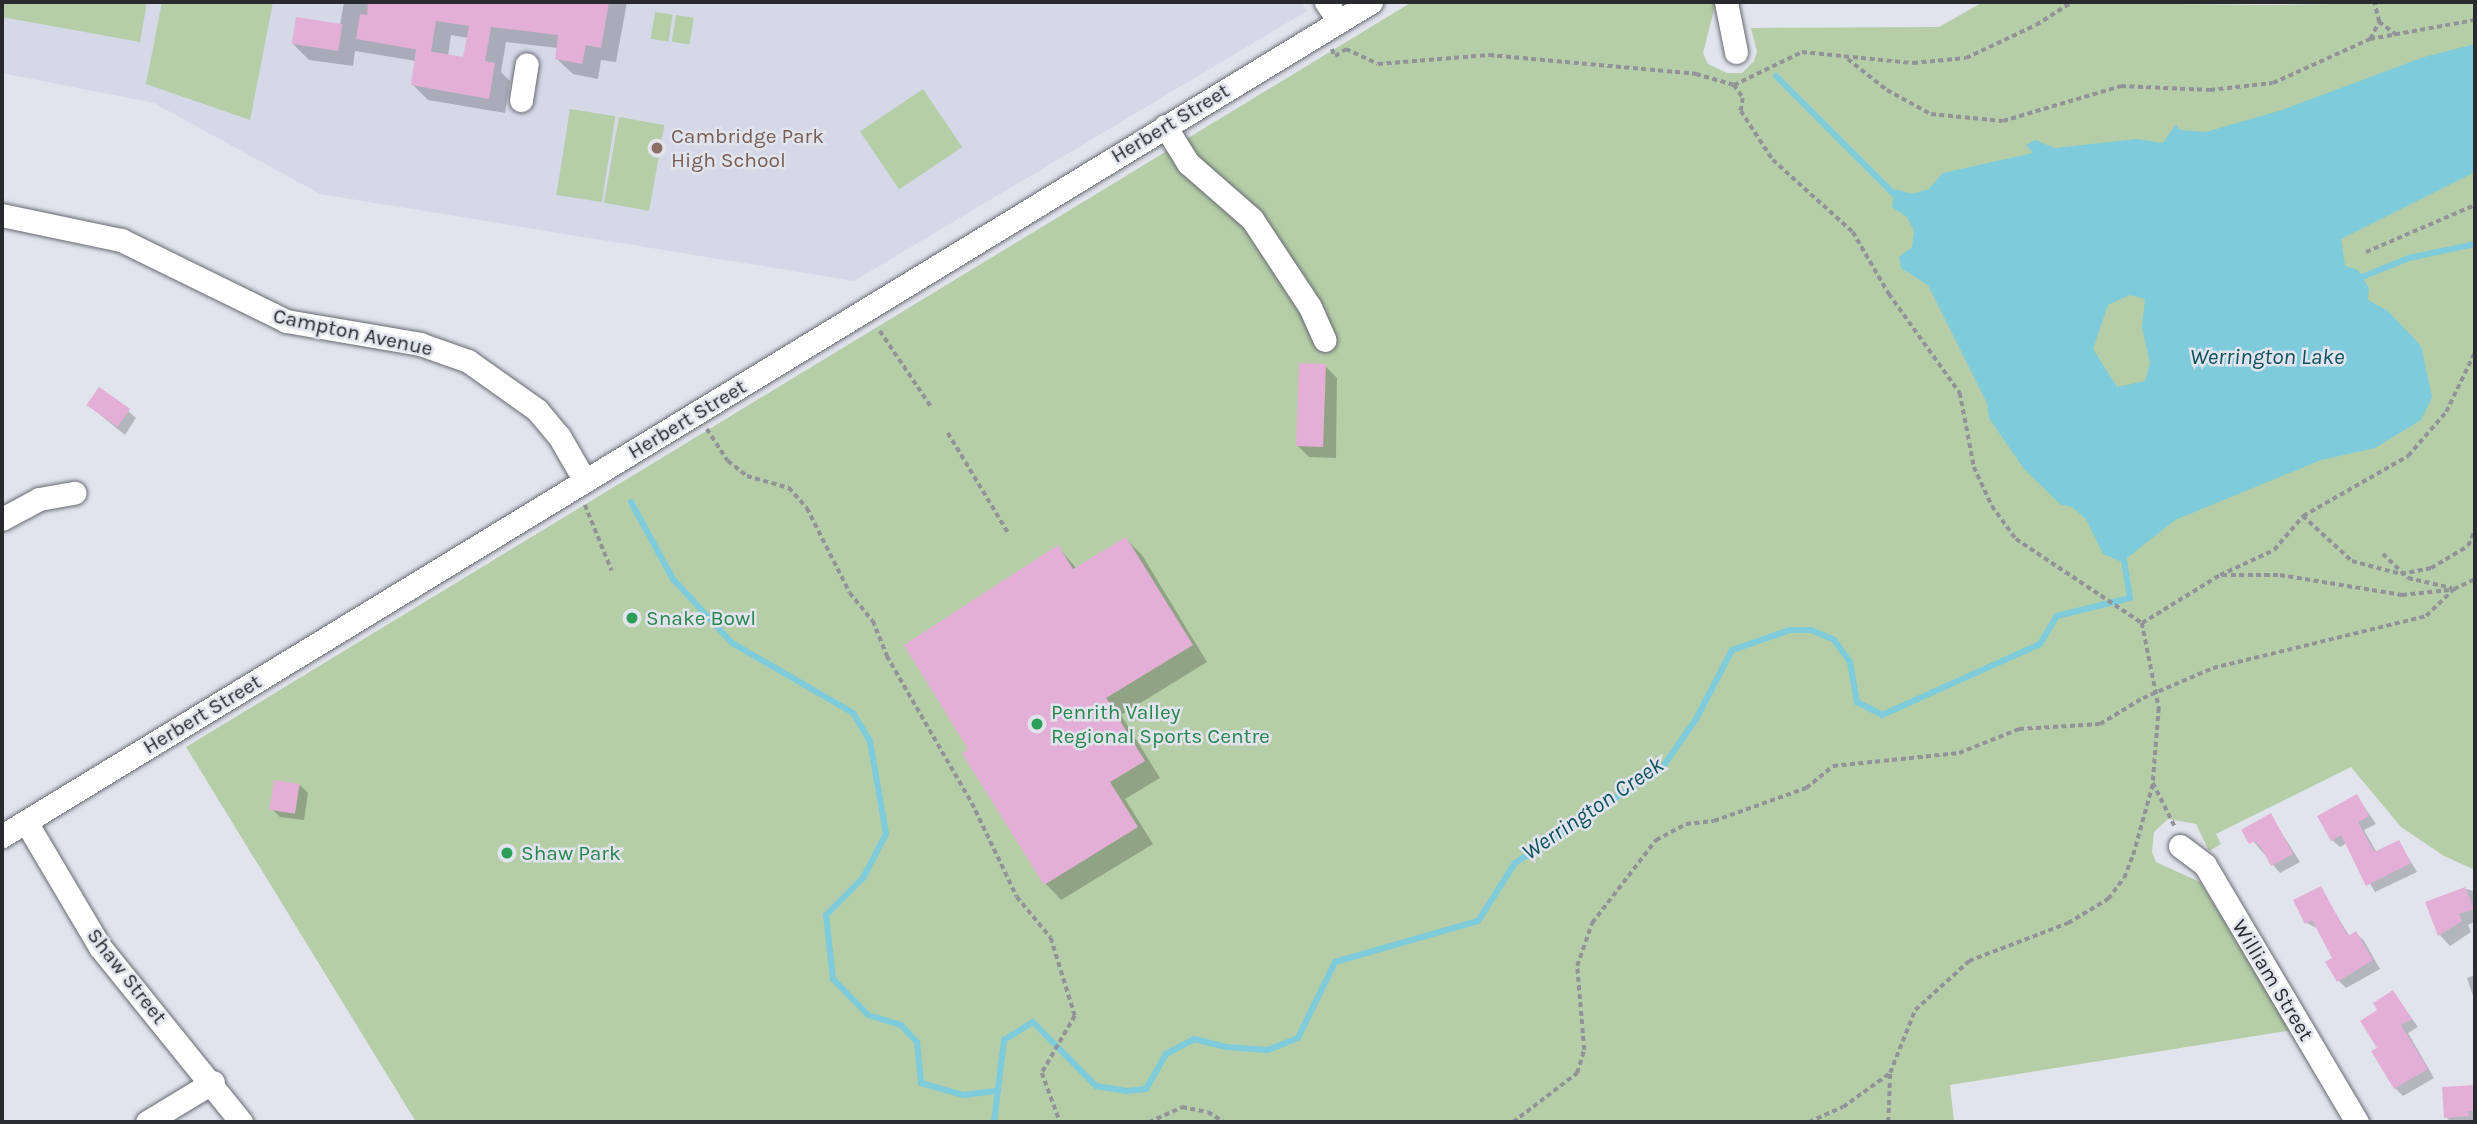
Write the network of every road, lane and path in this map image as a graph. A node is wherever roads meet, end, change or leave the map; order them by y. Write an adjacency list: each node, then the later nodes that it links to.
1 (1726, 2): 9 (street)
2 (2072, 2): 10 (path)
3 (2374, 2): 6 (path)
4 (1344, 11): 12 (path); 14 (street, Herbert Street)
5 (2475, 20): 7 (path)
6 (2379, 22): 7 (path); 8 (path)
7 (2397, 36): 8 (path)
8 (2370, 39): 10 (path)
9 (1736, 52)
10 (1849, 59): 12 (path)
11 (527, 64): 13 (street)
12 (1734, 85): 36 (path)
13 (521, 100)
14 (1165, 126): 19 (street); 22 (street, Herbert Street)
15 (2475, 205): 17 (path)
16 (2, 215): 24 (street, Campton Avenue)
17 (2366, 252)
18 (880, 331): 21 (path)
19 (1325, 340)
20 (2474, 357): 26 (path)
21 (932, 408)
22 (697, 413): 24 (street, Herbert Street); 46 (path)
23 (948, 433): 29 (path)
24 (580, 484): 31 (path); 39 (street, Herbert Street)
25 (74, 493): 27 (street)
26 (2304, 516): 32 (path); 33 (path)
27 (2, 519)
28 (2475, 528): 32 (path)
29 (1009, 534)
30 (2383, 554): 32 (path)
31 (612, 571)
32 (2401, 574): 35 (path)
33 (2220, 575): 35 (path); 36 (path)
34 (2475, 579): 35 (path)
35 (2454, 589): 37 (path)
36 (2141, 623): 37 (path)
37 (2155, 693): 38 (path); 49 (path)
38 (2153, 783): 41 (path); 42 (path)
39 (26, 821): 40 (street, Herbert Street); 43 (street, Shaw Street)
40 (2, 836)
41 (2180, 846): 52 (street, William Street)
42 (1891, 1073): 50 (path); 51 (path)
43 (213, 1082): 44 (street); 45 (street, Shaw Street)
44 (146, 1122)
45 (241, 1122)
46 (1060, 1122)
47 (1149, 1122): 48 (path)
48 (1224, 1122)
49 (1513, 1122)
50 (1809, 1122)
51 (1888, 1122)
52 (2357, 1122)

